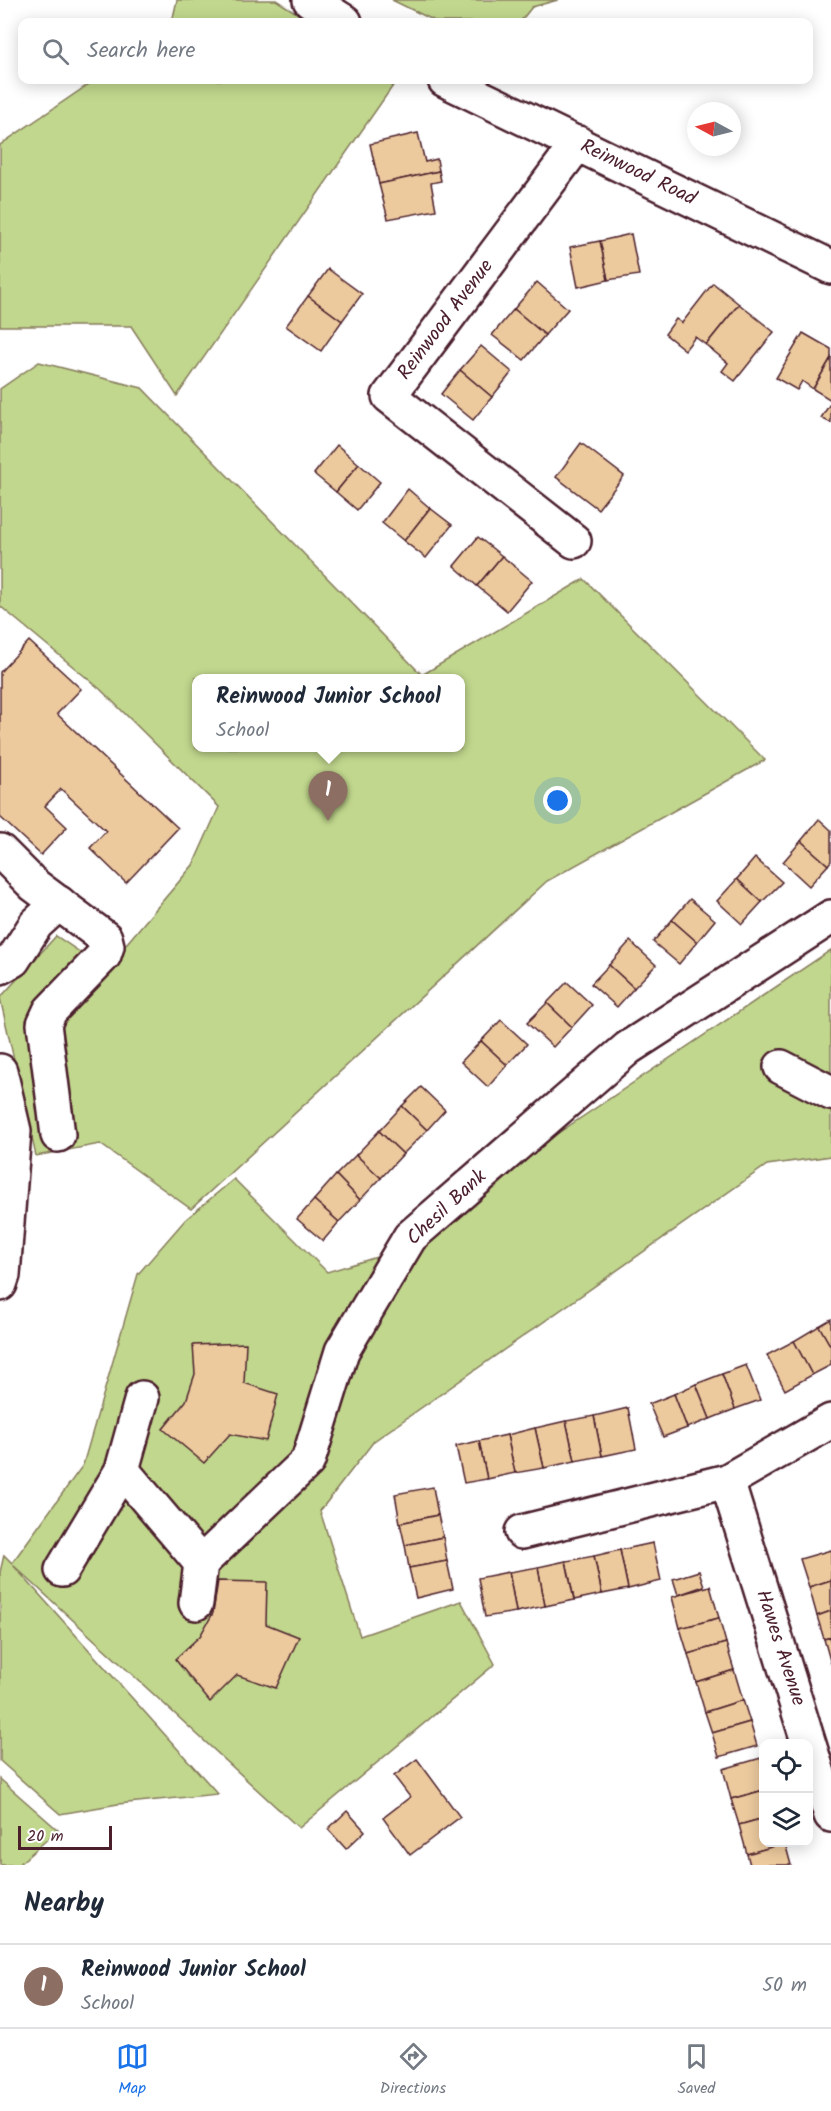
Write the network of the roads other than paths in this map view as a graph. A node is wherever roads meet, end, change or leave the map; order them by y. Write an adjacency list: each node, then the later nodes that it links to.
1 (310, 0): 2 (street)
2 (339, 18)
3 (452, 84): 4 (street, Reinwood Road)
4 (578, 143): 5 (street, Reinwood Road); 6 (street, Reinwood Avenue)
5 (831, 267)
6 (574, 541)
7 (0, 851): 8 (street)
8 (59, 903): 10 (street); 14 (street)
9 (831, 917): 21 (street, Chesil Bank)
10 (0, 967)
11 (781, 1067): 13 (street)
12 (0, 1071): 15 (street)
13 (831, 1093)
14 (58, 1135)
15 (0, 1284)
16 (142, 1398): 18 (street)
17 (831, 1421): 19 (street)
18 (122, 1470): 21 (street); 22 (street)
19 (727, 1481): 20 (street); 24 (street, Hawes Avenue)
20 (522, 1532)
21 (201, 1563): 23 (street)
22 (62, 1570)
23 (196, 1604)
24 (820, 1737): 25 (street, Hawes Avenue)
25 (831, 1815)

